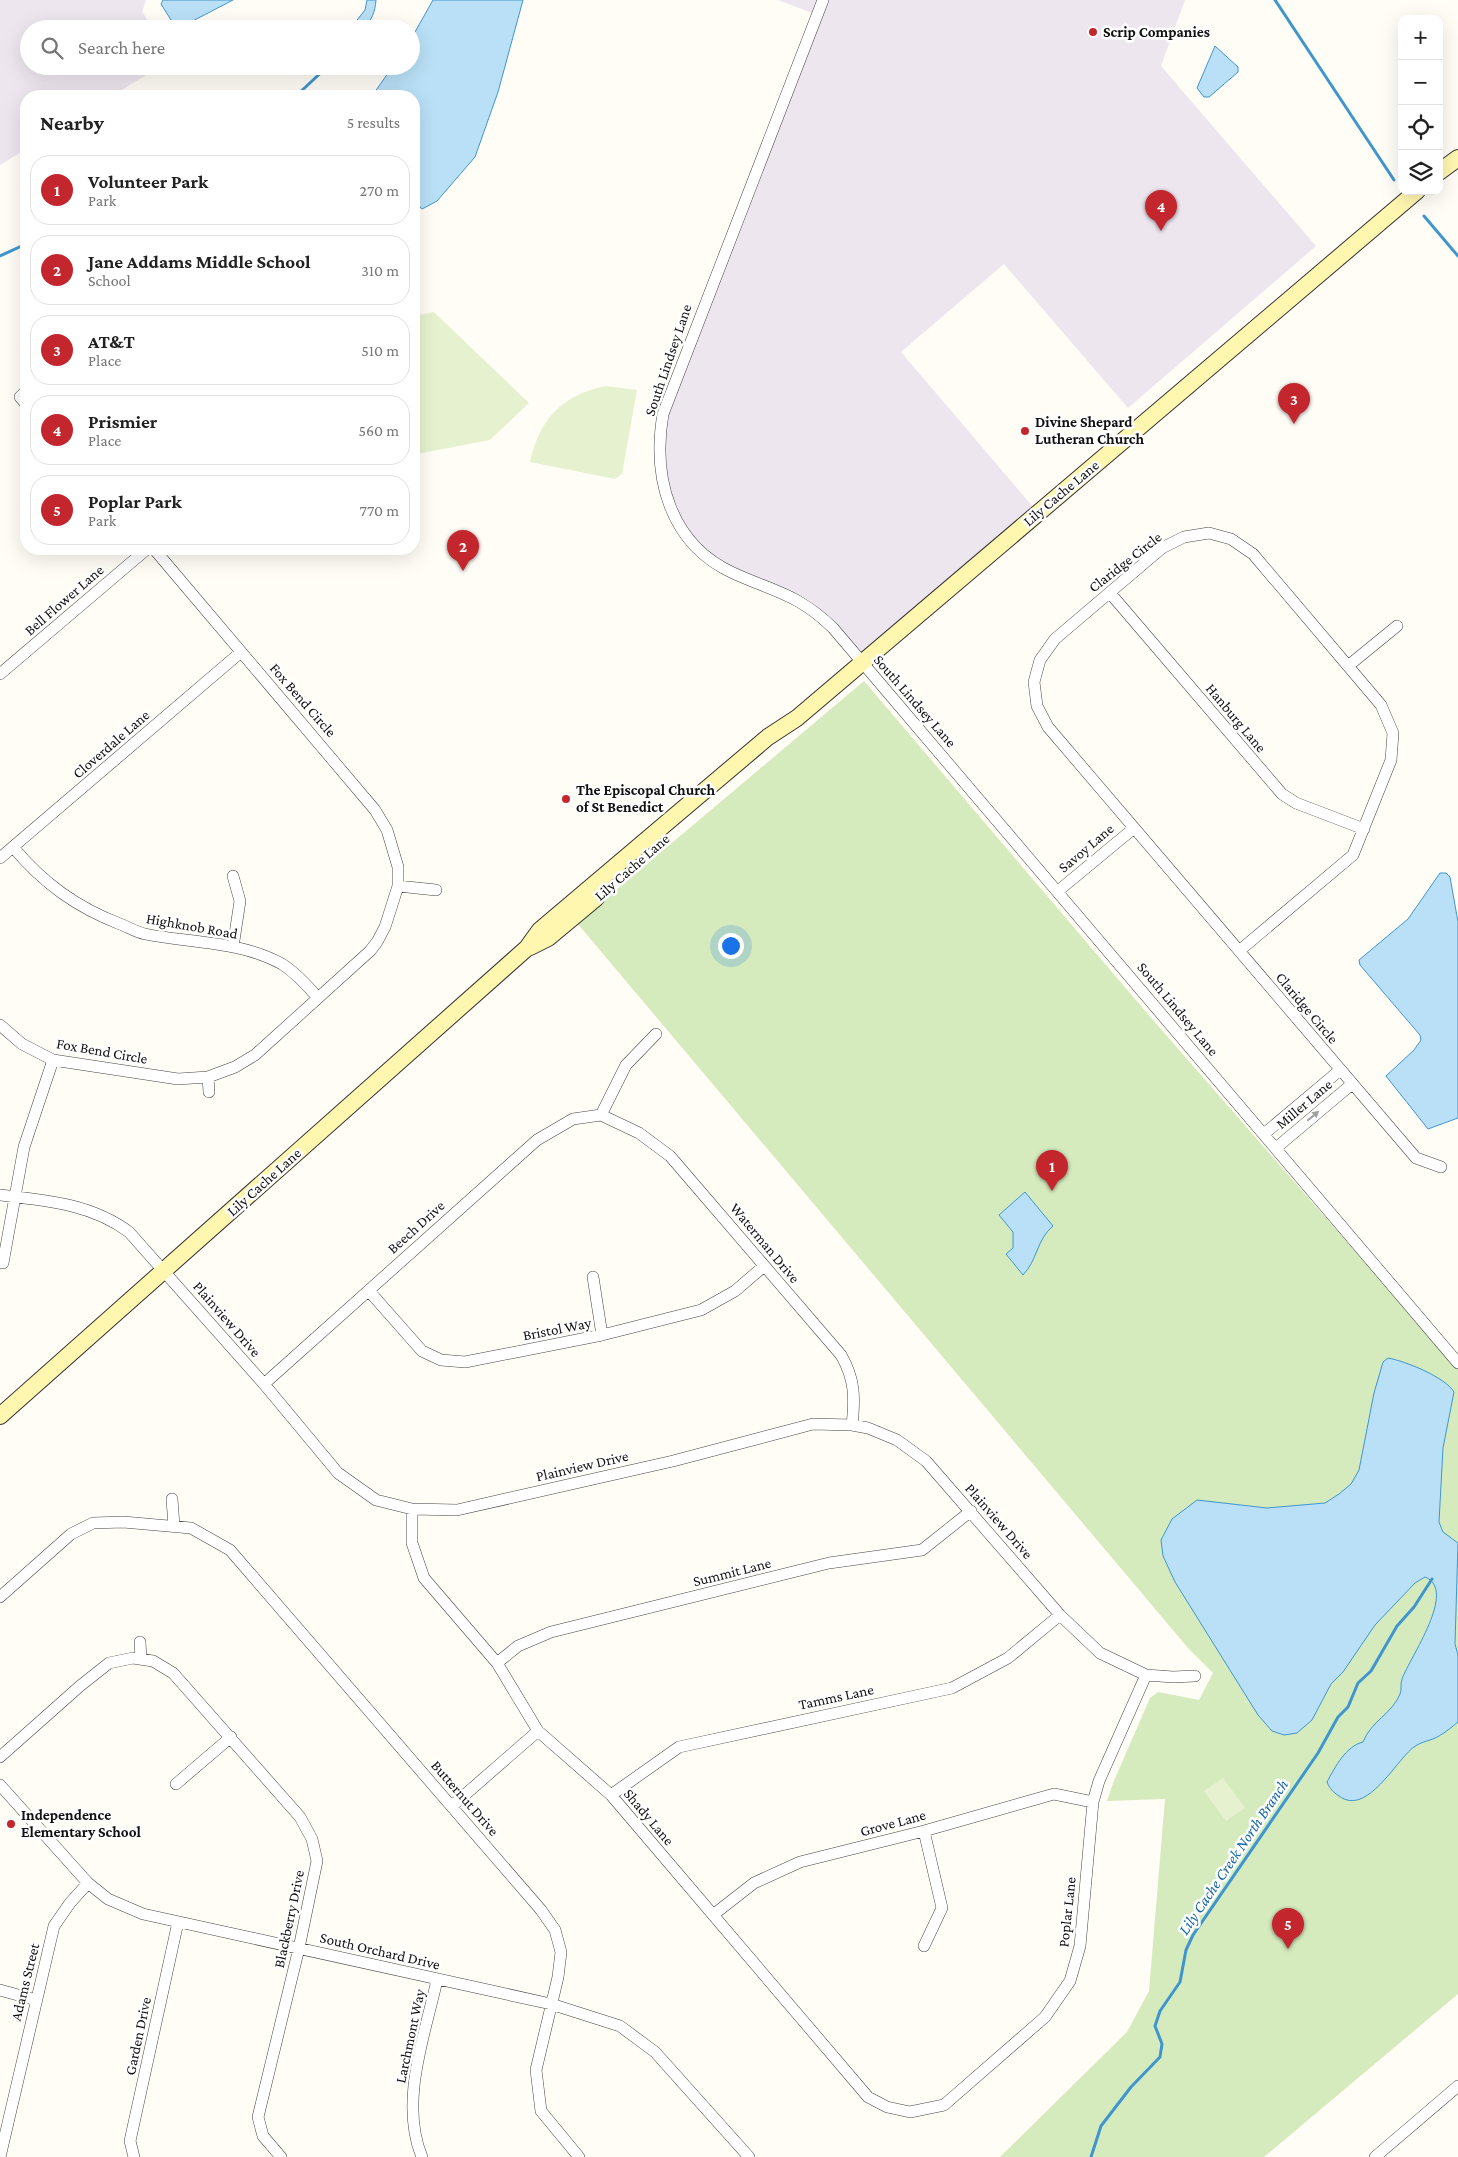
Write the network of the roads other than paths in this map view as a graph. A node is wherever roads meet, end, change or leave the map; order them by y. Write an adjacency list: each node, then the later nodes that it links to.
1 (822, 0): 10 (street, South Lindsey Lane)
2 (1458, 158): 3 (street)
3 (1443, 169)
4 (1412, 195): 10 (street, Lily Cache Lane)
5 (139, 555): 12 (street, Bell Flower Lane)
6 (159, 555): 9 (street, Fox Bend Circle)
7 (1110, 593): 11 (street, Claridge Circle); 13 (street, Claridge Circle); 14 (street, Hanburg Lane)
8 (1397, 626): 11 (street)
9 (241, 652): 15 (street, Cloverdale Lane); 18 (street, Fox Bend Circle)
10 (862, 664): 20 (street, South Lindsey Lane); 39 (street, Lily Cache Lane)
11 (1348, 666): 14 (street, Claridge Circle)
12 (0, 674)
13 (1133, 829): 20 (street, Savoy Lane); 22 (street, Claridge Circle)
14 (1364, 829): 22 (street, Claridge Circle)
15 (13, 847): 16 (street, Cloverdale Lane); 21 (street, Highknob Road)
16 (0, 858)
17 (233, 876): 21 (street)
18 (398, 886): 19 (street); 23 (street, Fox Bend Circle)
19 (436, 890)
20 (1058, 891): 32 (street, South Lindsey Lane)
21 (233, 947): 23 (street, Highknob Road)
22 (1239, 951): 27 (street, Claridge Circle)
23 (318, 998): 28 (street, Fox Bend Circle)
24 (0, 1025): 26 (street, Fox Bend Circle)
25 (656, 1034): 31 (street)
26 (53, 1060): 28 (street, Fox Bend Circle); 36 (street)
27 (1340, 1070): 29 (street, Claridge Circle); 32 (street, Miller Lane)
28 (208, 1077): 30 (street)
29 (1352, 1084): 33 (street, Miller Lane, one-way to 29); 34 (street, Claridge Circle)
30 (209, 1092)
31 (601, 1115): 38 (street, Waterman Drive); 41 (street, Beech Drive)
32 (1264, 1134): 33 (street, South Lindsey Lane)
33 (1276, 1148): 43 (street, South Lindsey Lane)
34 (1441, 1167)
35 (0, 1195): 36 (street, Plainview Drive)
36 (14, 1196): 37 (street); 39 (street, Plainview Drive)
37 (3, 1263)
38 (764, 1266): 42 (street, Bristol Way); 46 (street, Waterman Drive)
39 (164, 1271): 44 (street, Plainview Drive); 45 (street, Lily Cache Lane)
40 (593, 1277): 42 (street)
41 (369, 1290): 42 (street, Bristol Way); 44 (street, Beech Drive)
42 (602, 1335)
43 (1458, 1363)
44 (264, 1384): 48 (street, Plainview Drive)
45 (0, 1416)
46 (852, 1425): 48 (street, Plainview Drive); 49 (street, Plainview Drive)
47 (172, 1499): 50 (street)
48 (412, 1509): 55 (street, Shady Lane)
49 (971, 1511): 52 (street, Plainview Drive); 55 (street, Summit Lane)
50 (174, 1526): 51 (street, Butternut Drive); 65 (street, Butternut Drive)
51 (0, 1597)
52 (1060, 1615): 56 (street, Plainview Drive); 63 (street, Tamms Lane)
53 (140, 1642): 54 (street)
54 (141, 1659): 59 (street, Blackberry Drive); 60 (street, Blackberry Drive)
55 (497, 1663): 58 (street, Shady Lane)
56 (1146, 1674): 57 (street, Plainview Drive); 64 (street, Poplar Lane)
57 (1195, 1676)
58 (538, 1731): 63 (street, Shady Lane); 65 (street)
59 (231, 1737): 61 (street); 71 (street, Blackberry Drive)
60 (0, 1757)
61 (176, 1784)
62 (0, 1785): 67 (street, South Orchard Drive)
63 (611, 1795): 68 (street, Shady Lane)
64 (1092, 1802): 66 (street, Grove Lane); 77 (street, Poplar Lane)
65 (452, 1806): 75 (street, Butternut Drive)
66 (924, 1830): 68 (street, Grove Lane); 70 (street)
67 (88, 1883): 69 (street, South Orchard Drive); 74 (street, Adams Street)
68 (713, 1915): 77 (street, Shady Lane)
69 (178, 1922): 71 (street, South Orchard Drive); 79 (street, Garden Drive)
70 (924, 1946)
71 (299, 1948): 72 (street, South Orchard Drive); 80 (street, Blackberry Drive)
72 (437, 1980): 75 (street, South Orchard Drive); 81 (street, Larchmont Way)
73 (0, 1990): 74 (street)
74 (36, 2000): 78 (street, Adams Street)
75 (551, 2004): 82 (street, Butternut Drive); 83 (street, South Orchard Drive)
76 (1458, 2086): 84 (street)
77 (910, 2112)
78 (0, 2157)
79 (134, 2157)
80 (281, 2157)
81 (422, 2157)
82 (579, 2157)
83 (749, 2157)
84 (1375, 2157)

